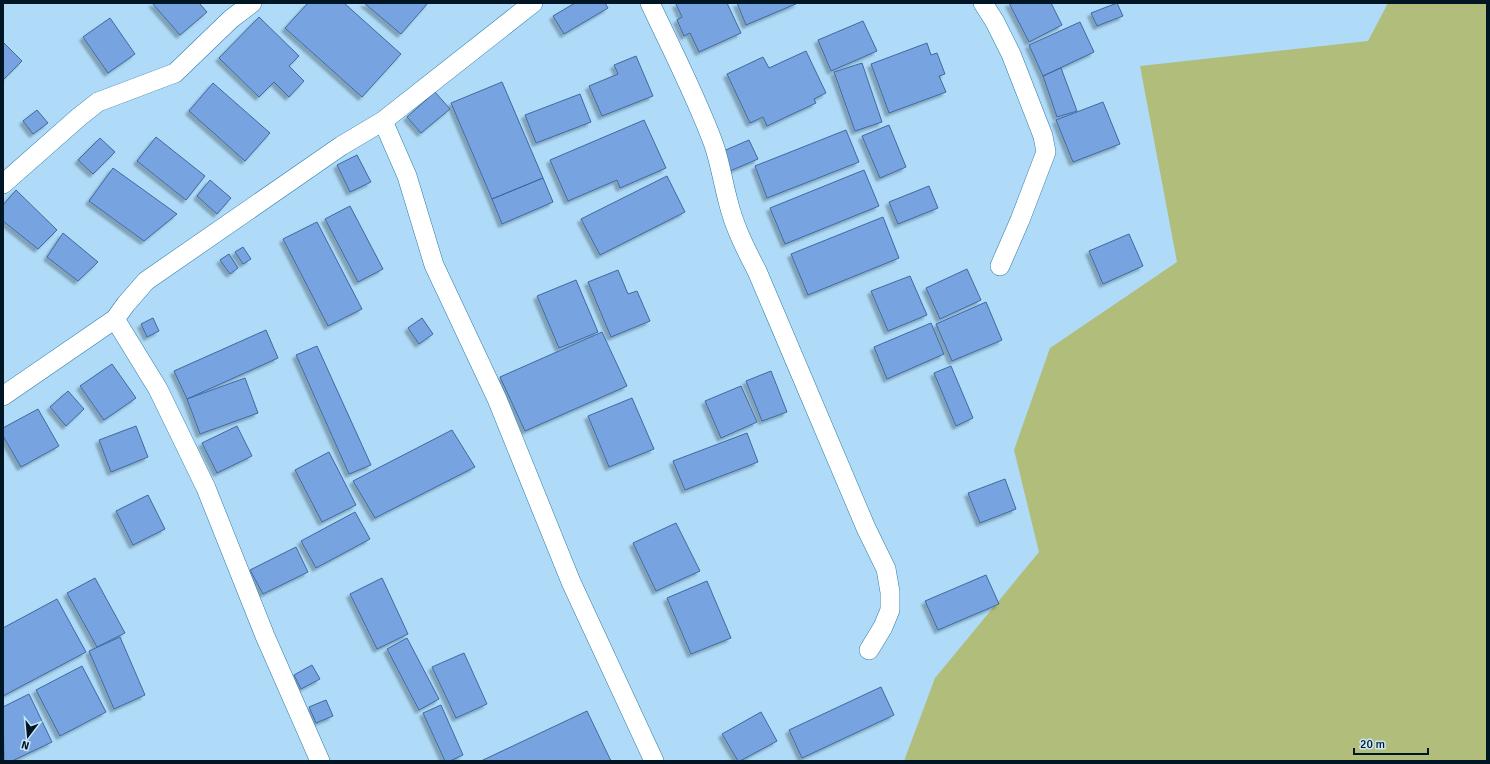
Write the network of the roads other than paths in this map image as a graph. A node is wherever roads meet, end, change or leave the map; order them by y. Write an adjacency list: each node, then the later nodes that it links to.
1 (252, 3): 6 (street)
2 (533, 3): 5 (street)
3 (650, 3): 10 (street)
4 (983, 3): 7 (street)
5 (383, 121): 8 (street); 12 (street)
6 (3, 184)
7 (1000, 266)
8 (115, 319): 9 (street); 11 (street)
9 (3, 396)
10 (869, 650)
11 (320, 761)
12 (654, 761)

